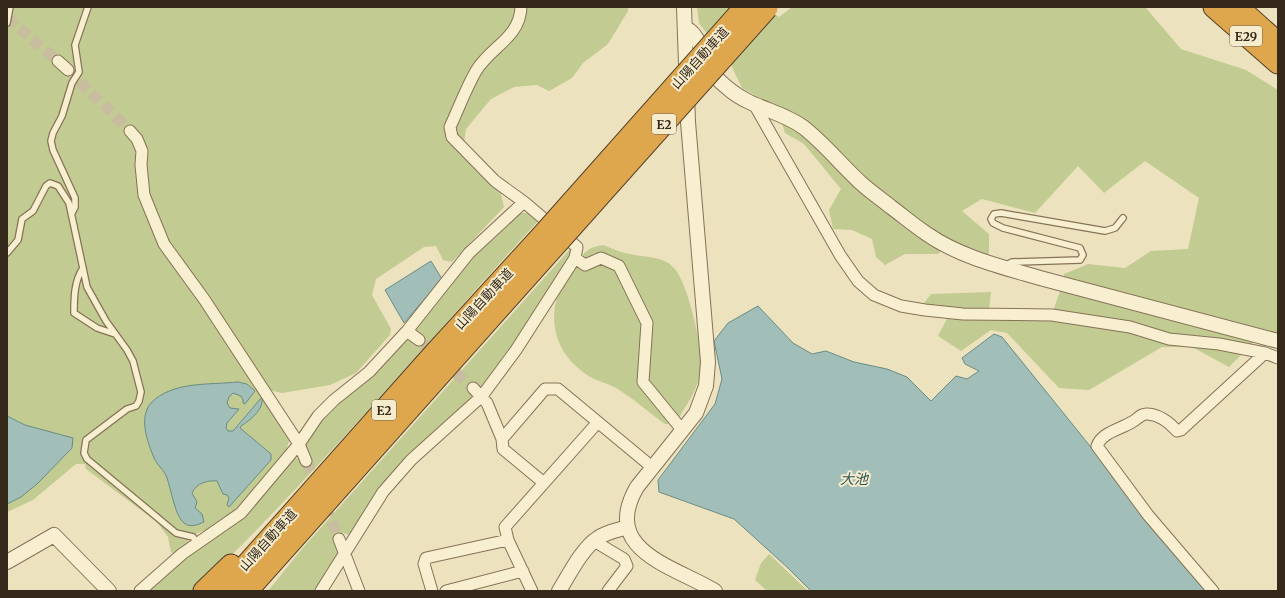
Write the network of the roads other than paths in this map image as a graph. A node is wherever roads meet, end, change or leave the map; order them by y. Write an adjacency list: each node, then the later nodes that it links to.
1 (10, 7): 9 (lane)
2 (88, 7): 18 (lane)
3 (521, 7): 17 (street)
4 (684, 7): 10 (street)
5 (745, 7): 20 (highway, 山陽自動車道 / E2, bridge)
6 (767, 7): 20 (highway, 山陽自動車道 / E2, bridge)
7 (1214, 7): 13 (highway, E29)
8 (1244, 12): 11 (highway, E29)
9 (7, 23)
10 (685, 28): 15 (street); 34 (street)
11 (1278, 43)
12 (58, 61): 14 (street)
13 (1278, 63)
14 (68, 70)
15 (754, 104): 24 (street); 29 (street)
16 (130, 132): 36 (street)
17 (524, 202): 22 (street); 25 (street)
18 (72, 214): 21 (lane); 23 (lane)
19 (1122, 218): 24 (lane)
20 (554, 235): 28 (highway, 山陽自動車道 / E2); 40 (highway, 山陽自動車道 / E2)
21 (7, 253)
22 (575, 258): 32 (street); 34 (street)
23 (83, 268): 26 (lane); 26 (lane)
24 (1003, 268): 27 (street)
25 (407, 331): 28 (street); 36 (street)
26 (115, 334): 45 (lane)
27 (1278, 341)
28 (426, 348): 51 (highway); 52 (highway, 山陽自動車道 / E2)
29 (1265, 353): 30 (street); 63 (street)
30 (1278, 358)
31 (473, 388): 32 (street)
32 (482, 396): 35 (street); 46 (street)
33 (598, 422): 35 (street); 38 (street); 39 (street)
34 (683, 431): 38 (street)
35 (502, 439): 39 (street)
36 (298, 444): 37 (street); 45 (street)
37 (306, 461)
38 (652, 467): 41 (street)
39 (544, 483): 43 (street)
40 (338, 490): 53 (highway, 山陽自動車道 / E2); 54 (highway)
41 (628, 527): 44 (street); 62 (street)
42 (339, 539): 46 (street)
43 (508, 540): 48 (street); 57 (street)
44 (594, 541): 60 (street); 61 (street)
45 (197, 543): 50 (street)
46 (346, 552): 55 (street); 56 (street)
47 (7, 562): 49 (street)
48 (523, 571): 58 (street); 59 (street)
49 (109, 591)
50 (140, 591)
51 (204, 591)
52 (224, 591)
53 (246, 591)
54 (258, 591)
55 (321, 591)
56 (359, 591)
57 (432, 591)
58 (446, 591)
59 (532, 591)
60 (559, 591)
61 (608, 591)
62 (715, 591)
63 (1213, 591)

